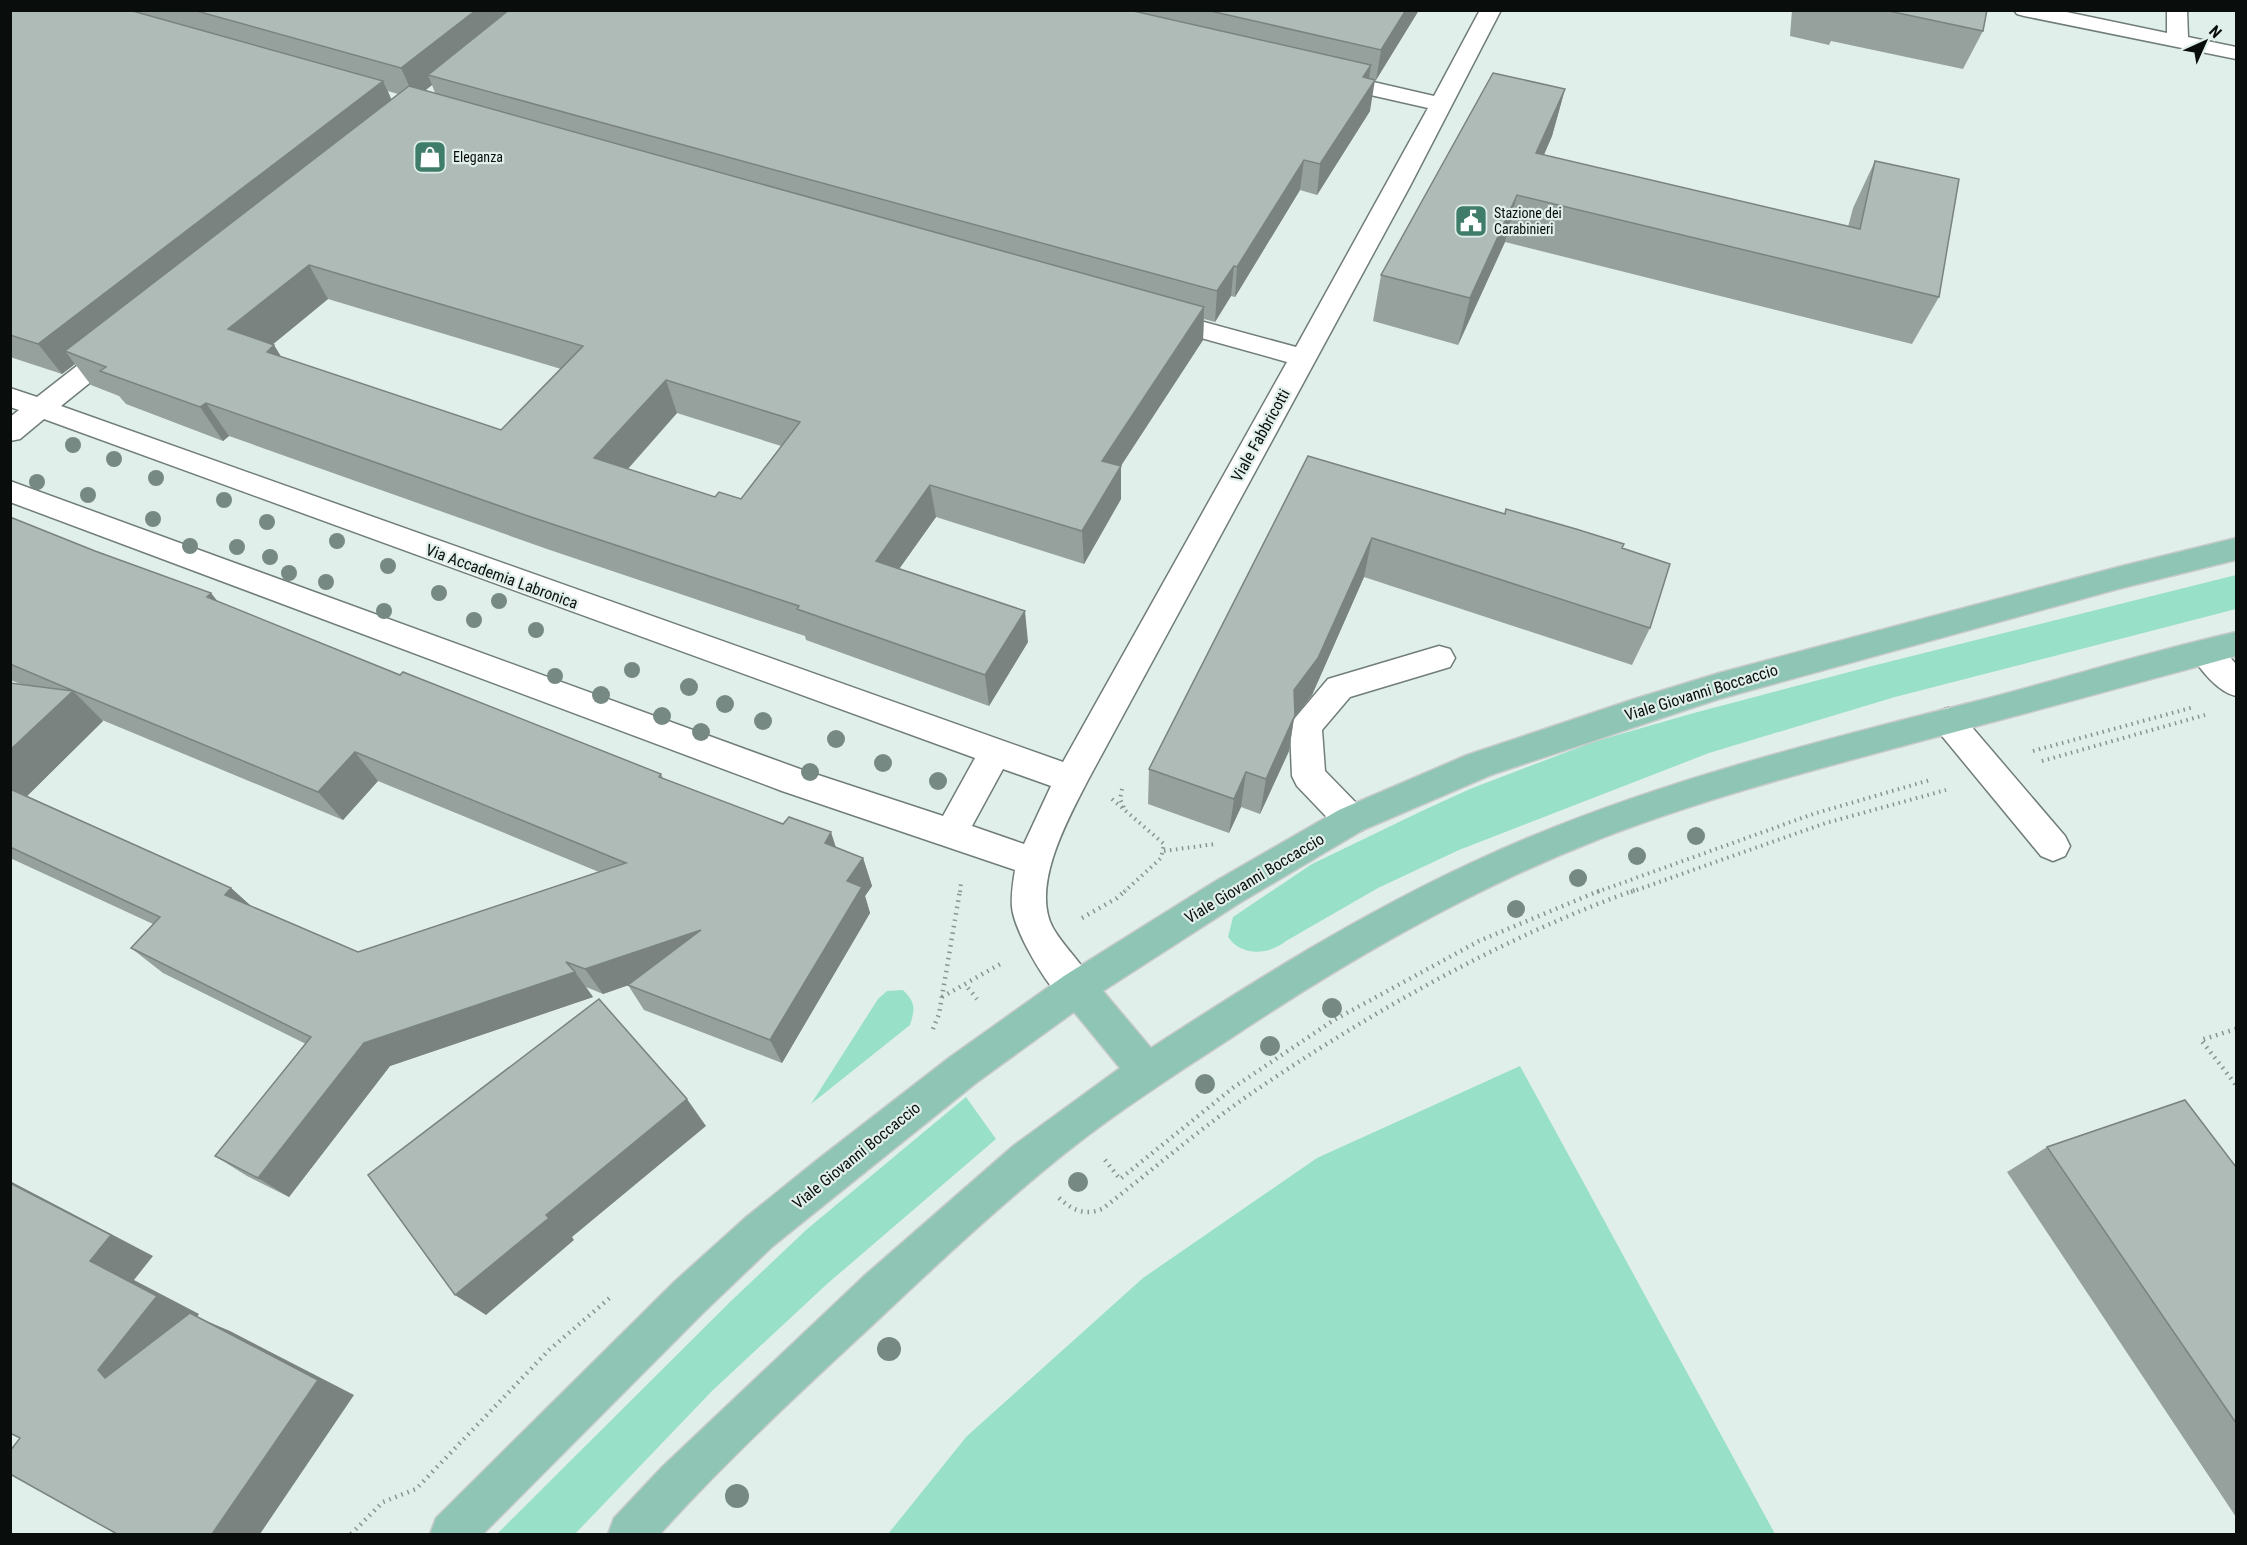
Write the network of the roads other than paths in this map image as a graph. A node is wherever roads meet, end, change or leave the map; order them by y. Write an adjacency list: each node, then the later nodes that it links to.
1 (1491, 10): 7 (street, Viale Fabbricotti)
2 (2024, 10): 4 (street)
3 (2177, 10): 4 (street)
4 (2178, 42): 5 (street)
5 (2236, 53)
6 (1309, 74): 7 (street)
7 (1440, 104): 10 (street, Viale Fabbricotti)
8 (1138, 312): 10 (street)
9 (134, 335): 12 (street)
10 (1303, 358): 22 (street, Viale Fabbricotti)
11 (10, 397): 12 (street, Via Accademia Labronica)
12 (42, 408): 13 (street); 14 (street); 21 (street, Via Accademia Labronica)
13 (10, 416)
14 (10, 432)
15 (10, 491): 24 (street)
16 (2236, 549): 23 (main road, Viale Giovanni Boccaccio)
17 (2221, 648): 19 (street); 20 (main road)
18 (1439, 658): 23 (street)
19 (2236, 684)
20 (1948, 721): 25 (street); 28 (main road)
21 (995, 753): 22 (street, Via Accademia Labronica); 24 (street)
22 (1074, 774): 26 (street, Viale Fabbricotti)
23 (1351, 820): 27 (main road, Viale Giovanni Boccaccio)
24 (951, 833): 26 (street)
25 (2053, 846)
26 (1034, 862): 27 (street, Viale Fabbricotti)
27 (1077, 988): 28 (main road); 29 (main road, Viale Giovanni Boccaccio)
28 (1147, 1072): 30 (main road)
29 (452, 1534)
30 (630, 1534)

